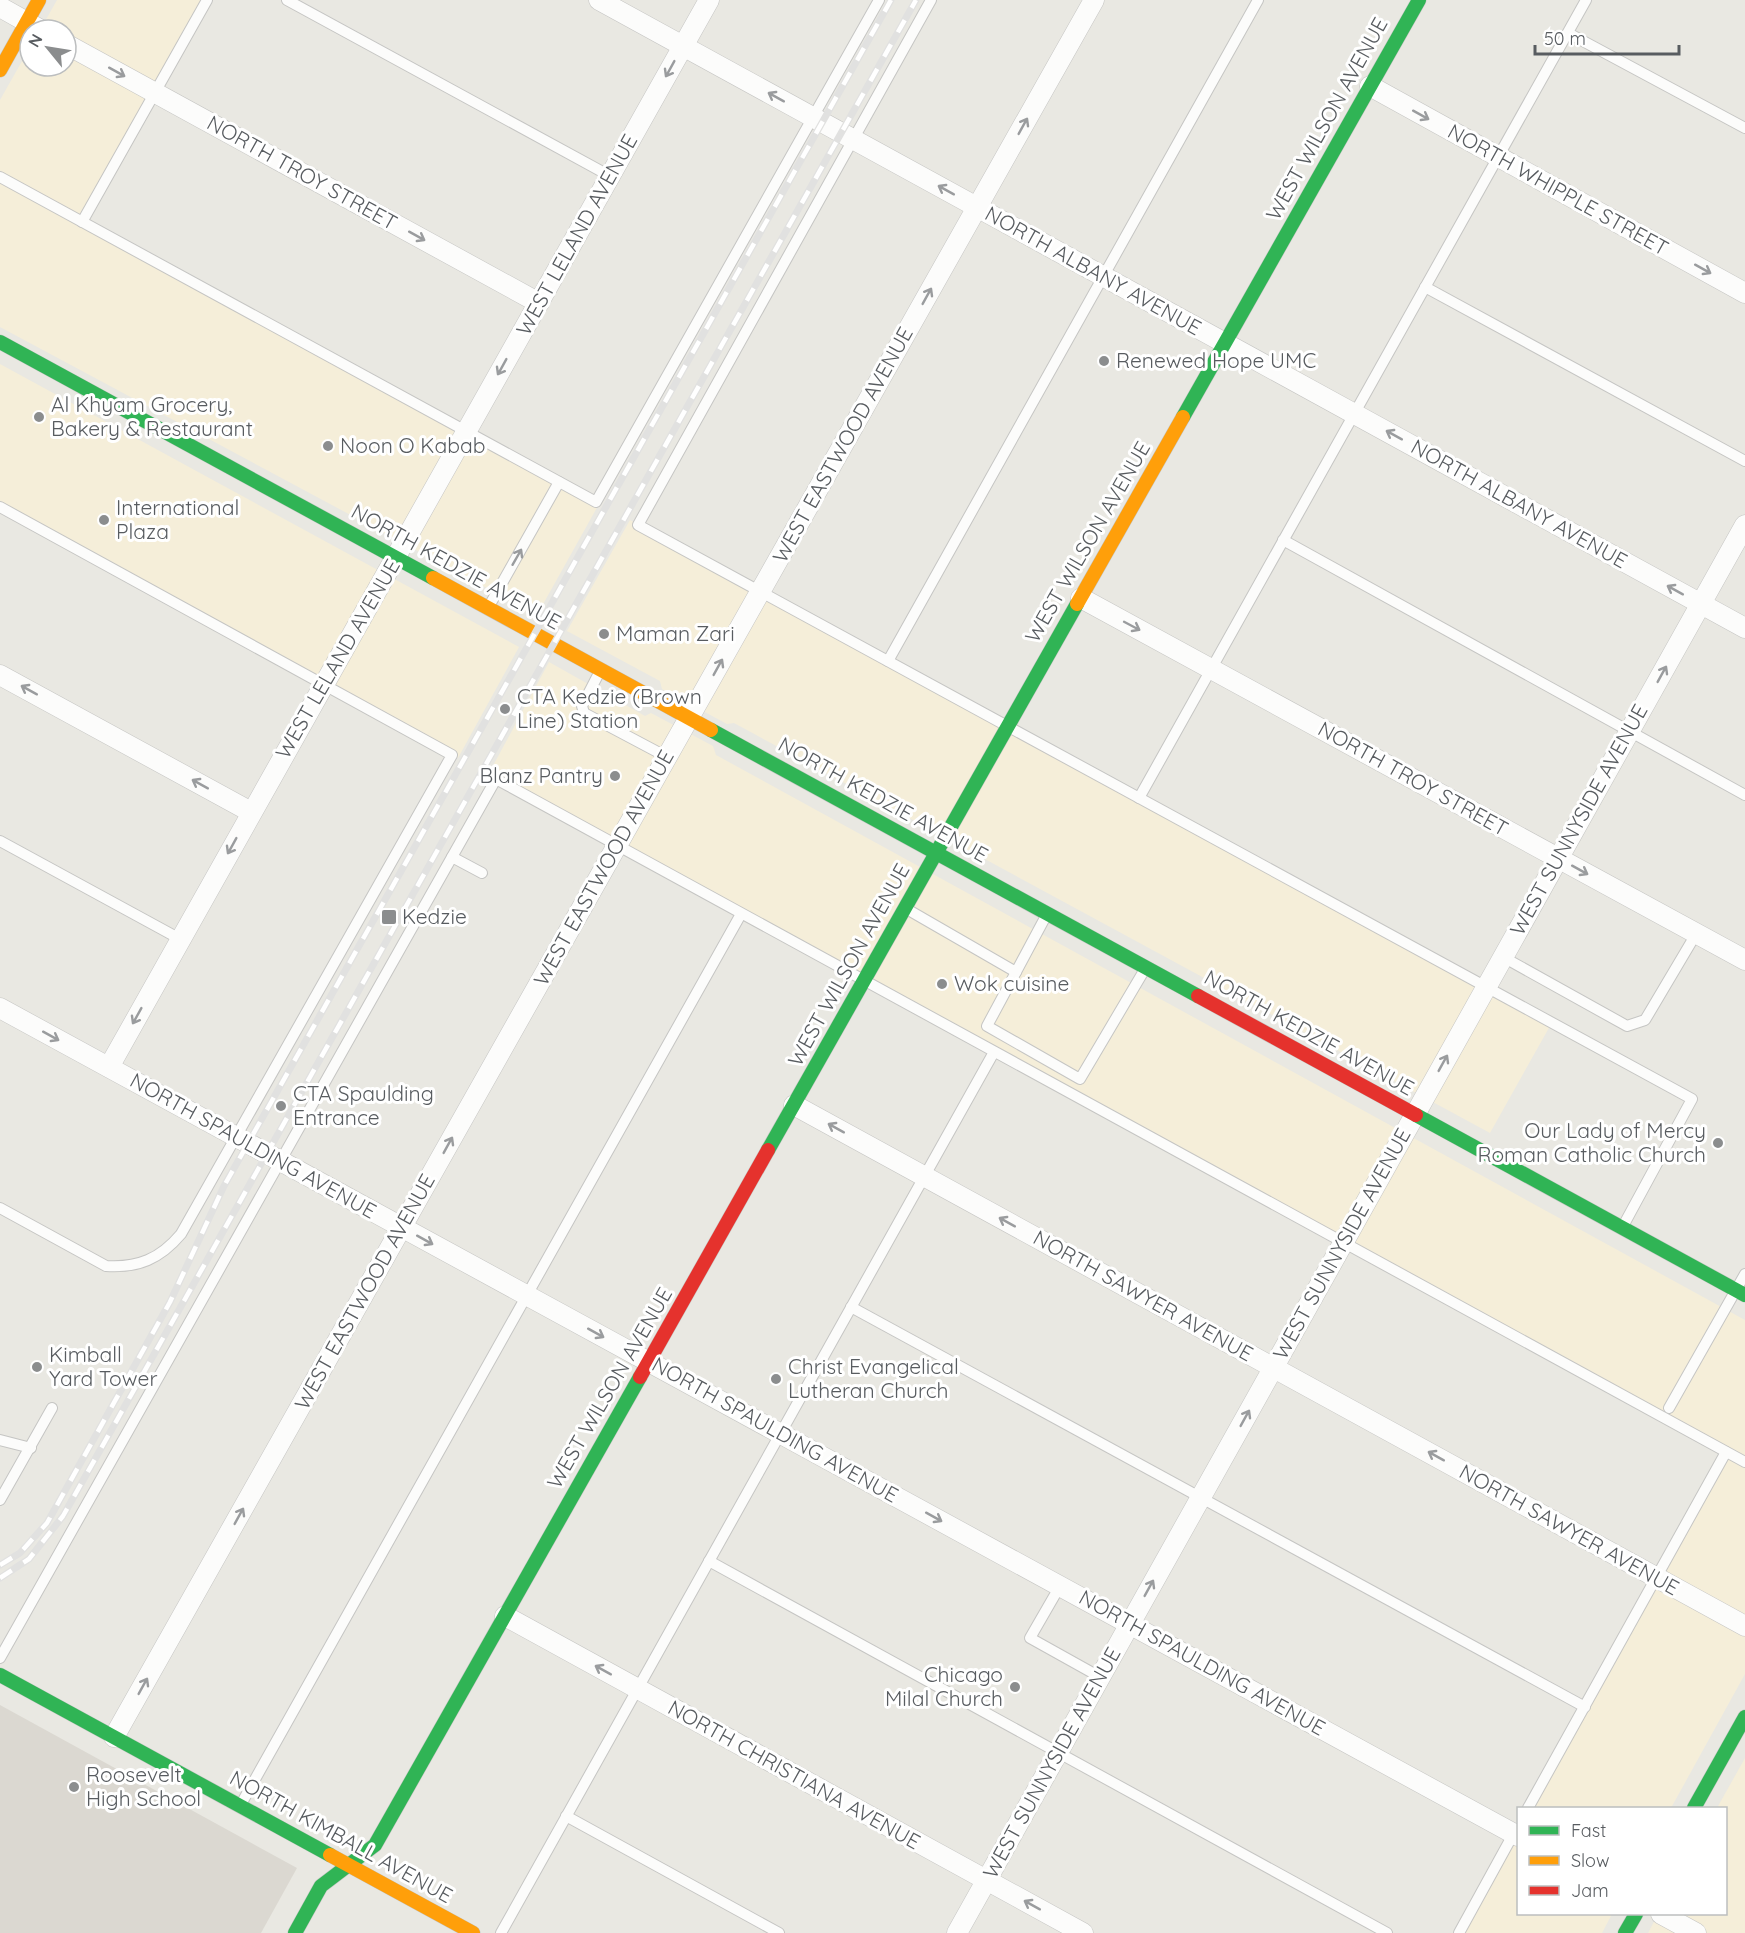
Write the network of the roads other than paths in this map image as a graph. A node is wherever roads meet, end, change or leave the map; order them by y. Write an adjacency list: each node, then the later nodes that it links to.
1 (39, 0): 14 (street)
2 (207, 0): 21 (lane)
3 (287, 0): 26 (lane)
4 (599, 0): 16 (street, NORTH ALBANY AVENUE)
5 (709, 0): 16 (street, WEST LELAND AVENUE)
6 (879, 0): 22 (lane)
7 (931, 0): 24 (lane)
8 (1094, 0): 28 (street, WEST EASTWOOD AVENUE, one-way to 8)
9 (1258, 0): 30 (lane)
10 (1419, 0): 20 (street, WEST WILSON AVENUE)
11 (1586, 0): 15 (lane)
12 (0, 7): 13 (street)
13 (20, 18)
14 (36, 18)
15 (1568, 33): 23 (lane); 25 (lane)
16 (683, 46): 22 (street, NORTH ALBANY AVENUE, one-way to 16); 26 (street, WEST LELAND AVENUE, one-way to 26)
17 (18, 47): 19 (street)
18 (78, 51): 21 (street, NORTH TROY STREET, one-way to 21)
19 (0, 70)
20 (1370, 86): 25 (street, NORTH WHIPPLE STREET, one-way to 25); 35 (street, WEST WILSON AVENUE)
21 (154, 92): 29 (lane); 33 (street, NORTH TROY STREET, one-way to 33)
22 (813, 117): 24 (street, NORTH ALBANY AVENUE); 39 (lane)
23 (1745, 128)
24 (853, 139): 28 (street, NORTH ALBANY AVENUE, one-way to 24); 44 (lane)
25 (1498, 157): 31 (lane); 32 (street, NORTH WHIPPLE STREET, one-way to 32)
26 (610, 176): 33 (street, WEST LELAND AVENUE)
27 (0, 177): 29 (lane)
28 (977, 207): 30 (street, NORTH ALBANY AVENUE); 44 (street, WEST EASTWOOD AVENUE, one-way to 28)
29 (82, 222): 37 (lane)
30 (1103, 276): 35 (street, NORTH ALBANY AVENUE); 49 (lane)
31 (1425, 287): 36 (lane); 38 (lane)
32 (1745, 293)
33 (538, 303): 37 (street, WEST LELAND AVENUE, one-way to 37)
34 (0, 342): 43 (street, NORTH KEDZIE AVENUE)
35 (1225, 343): 36 (street, NORTH ALBANY AVENUE); 45 (street, WEST WILSON AVENUE)
36 (1355, 414): 42 (lane); 46 (street, NORTH ALBANY AVENUE, one-way to 36)
37 (466, 432): 39 (lane); 43 (street, WEST LELAND AVENUE)
38 (1745, 461)
39 (559, 482): 47 (lane, one-way to 39)
40 (0, 507): 53 (lane)
41 (1745, 525): 46 (street, WEST SUNNYSIDE AVENUE)
42 (1283, 540): 50 (lane); 56 (lane)
43 (395, 558): 47 (street, NORTH KEDZIE AVENUE); 53 (street, WEST LELAND AVENUE)
44 (760, 592): 49 (lane); 54 (street, WEST EASTWOOD AVENUE, one-way to 44)
45 (1081, 598): 50 (street, NORTH TROY STREET, one-way to 50); 55 (street, WEST WILSON AVENUE)
46 (1701, 604): 48 (street, NORTH ALBANY AVENUE); 56 (street, WEST SUNNYSIDE AVENUE, one-way to 46)
47 (487, 608): 51 (street, NORTH KEDZIE AVENUE)
48 (1745, 628)
49 (888, 661): 55 (lane)
50 (1211, 669): 59 (lane); 65 (street, NORTH TROY STREET)
51 (601, 670): 54 (street, NORTH KEDZIE AVENUE); 57 (lane)
52 (0, 675): 60 (street, one-way to 52)
53 (323, 685): 60 (street, WEST LELAND AVENUE); 83 (lane)
54 (689, 718): 57 (street, WEST EASTWOOD AVENUE); 63 (street, NORTH KEDZIE AVENUE)
55 (1008, 726): 59 (lane); 63 (street, WEST WILSON AVENUE)
56 (1629, 732): 58 (lane); 65 (street, WEST SUNNYSIDE AVENUE)
57 (667, 757): 62 (street, WEST EASTWOOD AVENUE)
58 (1745, 795)
59 (1139, 798): 77 (lane)
60 (251, 812): 71 (street, WEST LELAND AVENUE, one-way to 71)
61 (0, 841): 71 (lane)
62 (617, 846): 64 (lane); 68 (lane); 87 (street, WEST EASTWOOD AVENUE, one-way to 62)
63 (936, 853): 67 (street, WEST WILSON AVENUE); 69 (street, NORTH KEDZIE AVENUE)
64 (452, 857): 66 (lane); 84 (lane)
65 (1558, 858): 70 (street, NORTH TROY STREET, one-way to 70); 72 (street, WEST SUNNYSIDE AVENUE)
66 (482, 873)
67 (905, 908): 75 (lane); 76 (street, WEST WILSON AVENUE)
68 (741, 914): 76 (lane); 92 (lane)
69 (1047, 914): 74 (street, NORTH KEDZIE AVENUE); 75 (lane)
70 (1696, 934): 72 (lane); 73 (street, NORTH TROY STREET)
71 (180, 939): 80 (street, WEST LELAND AVENUE, one-way to 80)
72 (1503, 957): 77 (street, WEST SUNNYSIDE AVENUE)
73 (1745, 960)
74 (1145, 968): 75 (lane); 82 (street, NORTH KEDZIE AVENUE)
75 (1016, 972)
76 (864, 982): 79 (lane); 81 (street, WEST WILSON AVENUE)
77 (1486, 987): 82 (street, WEST SUNNYSIDE AVENUE, one-way to 77); 88 (lane)
78 (0, 1008): 80 (street, NORTH SPAULDING AVENUE, one-way to 80)
79 (994, 1052): 85 (lane); 89 (lane)
80 (109, 1067): 83 (street, NORTH SPAULDING AVENUE)
81 (794, 1105): 85 (street, NORTH SAWYER AVENUE, one-way to 81); 94 (street, WEST WILSON AVENUE)
82 (1414, 1114): 88 (street, NORTH KEDZIE AVENUE); 89 (street, WEST SUNNYSIDE AVENUE)
83 (237, 1137): 84 (street, NORTH SPAULDING AVENUE); 86 (lane)
84 (280, 1161): 87 (street, NORTH SPAULDING AVENUE); 111 (lane)
85 (925, 1177): 93 (lane); 95 (street, NORTH SAWYER AVENUE, one-way to 85)
86 (0, 1208)
87 (402, 1227): 92 (street, NORTH SPAULDING AVENUE, one-way to 92); 117 (street, WEST EASTWOOD AVENUE, one-way to 87)
88 (1622, 1228): 91 (street, NORTH KEDZIE AVENUE)
89 (1343, 1242): 95 (street, WEST SUNNYSIDE AVENUE); 101 (lane)
90 (1745, 1274): 91 (lane)
91 (1740, 1293): 97 (lane)
92 (528, 1295): 94 (street, NORTH SPAULDING AVENUE, one-way to 94); 119 (lane)
93 (851, 1307): 98 (lane); 103 (lane)
94 (649, 1362): 98 (street, NORTH SPAULDING AVENUE); 108 (street, WEST WILSON AVENUE)
95 (1273, 1367): 103 (street, WEST SUNNYSIDE AVENUE, one-way to 95); 106 (street, NORTH SAWYER AVENUE, one-way to 95)
96 (52, 1408): 100 (lane)
97 (1668, 1408)
98 (781, 1433): 105 (lane); 107 (street, NORTH SPAULDING AVENUE, one-way to 107)
99 (0, 1440): 100 (lane)
100 (31, 1448): 104 (lane)
101 (1726, 1452): 102 (lane); 106 (lane)
102 (1745, 1462)
103 (1200, 1497): 109 (street, WEST SUNNYSIDE AVENUE, one-way to 103); 115 (lane)
104 (0, 1500)
105 (709, 1562): 114 (lane); 118 (lane)
106 (1656, 1577): 110 (street, NORTH SAWYER AVENUE); 115 (lane)
107 (1060, 1586): 109 (street, NORTH SPAULDING AVENUE); 113 (lane)
108 (505, 1616): 114 (street, NORTH CHRISTIANA AVENUE, one-way to 108); 124 (street, WEST WILSON AVENUE)
109 (1130, 1624): 113 (street, WEST SUNNYSIDE AVENUE); 123 (street, NORTH SPAULDING AVENUE)
110 (1745, 1626)
111 (0, 1658)
112 (0, 1675): 117 (street, NORTH KIMBALL AVENUE)
113 (1100, 1677): 118 (street, WEST SUNNYSIDE AVENUE)
114 (638, 1689): 122 (lane); 125 (street, NORTH CHRISTIANA AVENUE)
115 (1585, 1707): 120 (lane)
116 (1745, 1717): 121 (street)
117 (114, 1737): 119 (street, NORTH KIMBALL AVENUE)
118 (1058, 1754): 125 (street, WEST SUNNYSIDE AVENUE); 134 (lane)
119 (240, 1806): 124 (street, NORTH KIMBALL AVENUE)
120 (1529, 1807)
121 (1695, 1807)
122 (566, 1816): 130 (lane); 131 (lane)
123 (1517, 1832): 135 (lane)
124 (349, 1865): 128 (street, WEST WILSON AVENUE); 129 (street, NORTH KIMBALL AVENUE)
125 (987, 1880): 132 (street, WEST SUNNYSIDE AVENUE); 133 (street, NORTH CHRISTIANA AVENUE, one-way to 125)
126 (1635, 1915): 136 (street)
127 (1663, 1915): 137 (street)
128 (295, 1933)
129 (473, 1933)
130 (501, 1933)
131 (779, 1933)
132 (957, 1933)
133 (1083, 1933)
134 (1387, 1933)
135 (1459, 1933)
136 (1625, 1933)
137 (1696, 1933)

